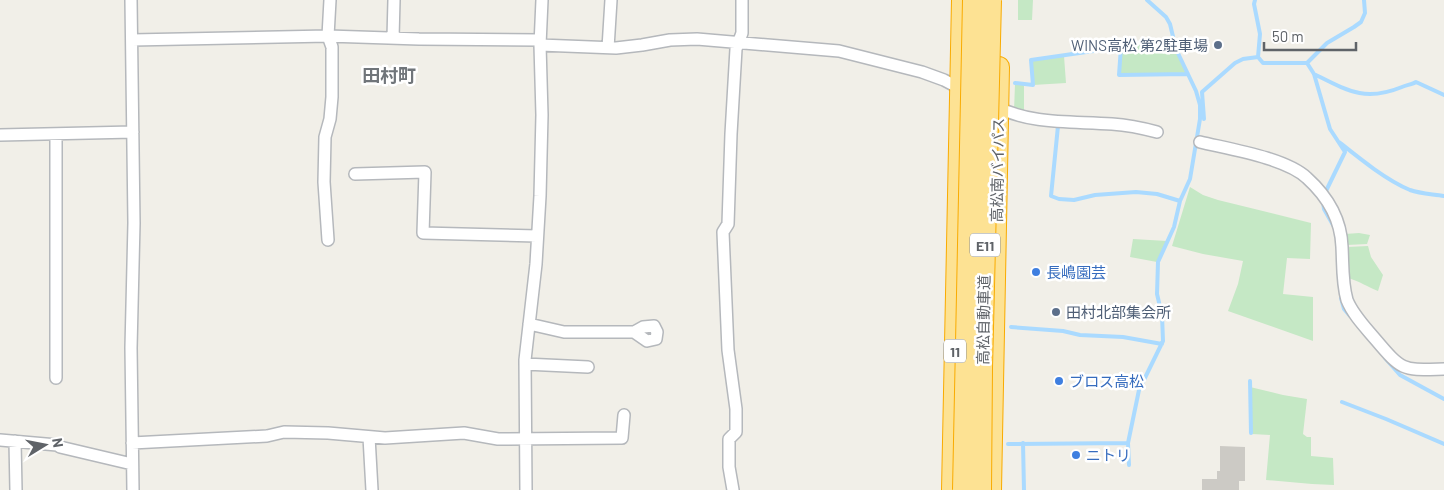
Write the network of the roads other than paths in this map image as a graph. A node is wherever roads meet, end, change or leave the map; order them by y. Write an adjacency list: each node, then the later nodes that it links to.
1 (131, 0): 13 (street)
2 (330, 0): 11 (street)
3 (394, 0): 12 (street)
4 (542, 0): 14 (street)
5 (611, 0): 16 (street)
6 (742, 0): 15 (street)
7 (962, 0): 17 (highway, 11)
8 (973, 0): 46 (highway, 高松自動車道 / E11, bridge)
9 (991, 0): 47 (highway, 高松自動車道 / E11, bridge)
10 (1001, 0): 18 (highway, 高松南バイパス)
11 (328, 36): 12 (street); 13 (street); 26 (street)
12 (393, 38): 14 (street)
13 (132, 40): 19 (street)
14 (540, 42): 16 (street); 25 (street)
15 (739, 42): 16 (street); 17 (street); 44 (street)
16 (608, 48)
17 (960, 88): 18 (street); 45 (highway, 11)
18 (998, 108): 20 (street); 48 (highway, 高松南バイパス)
19 (133, 132): 21 (street); 38 (street)
20 (1157, 132)
21 (56, 134): 22 (street); 32 (street)
22 (0, 135)
23 (1200, 142): 31 (street)
24 (355, 174): 25 (street)
25 (538, 236): 27 (street)
26 (328, 240)
27 (529, 324): 28 (street); 29 (street)
28 (634, 332)
29 (525, 364): 30 (street); 35 (street)
30 (588, 367)
31 (1444, 369)
32 (56, 378)
33 (624, 414): 35 (street)
34 (369, 437): 35 (street); 38 (street); 42 (street)
35 (526, 439): 43 (street)
36 (0, 440): 37 (street)
37 (15, 441): 39 (street); 40 (street)
38 (132, 443): 39 (street)
39 (132, 464): 41 (street)
40 (16, 490)
41 (133, 490)
42 (372, 490)
43 (526, 490)
44 (733, 490)
45 (952, 490)
46 (963, 490)
47 (980, 490)
48 (991, 490)

